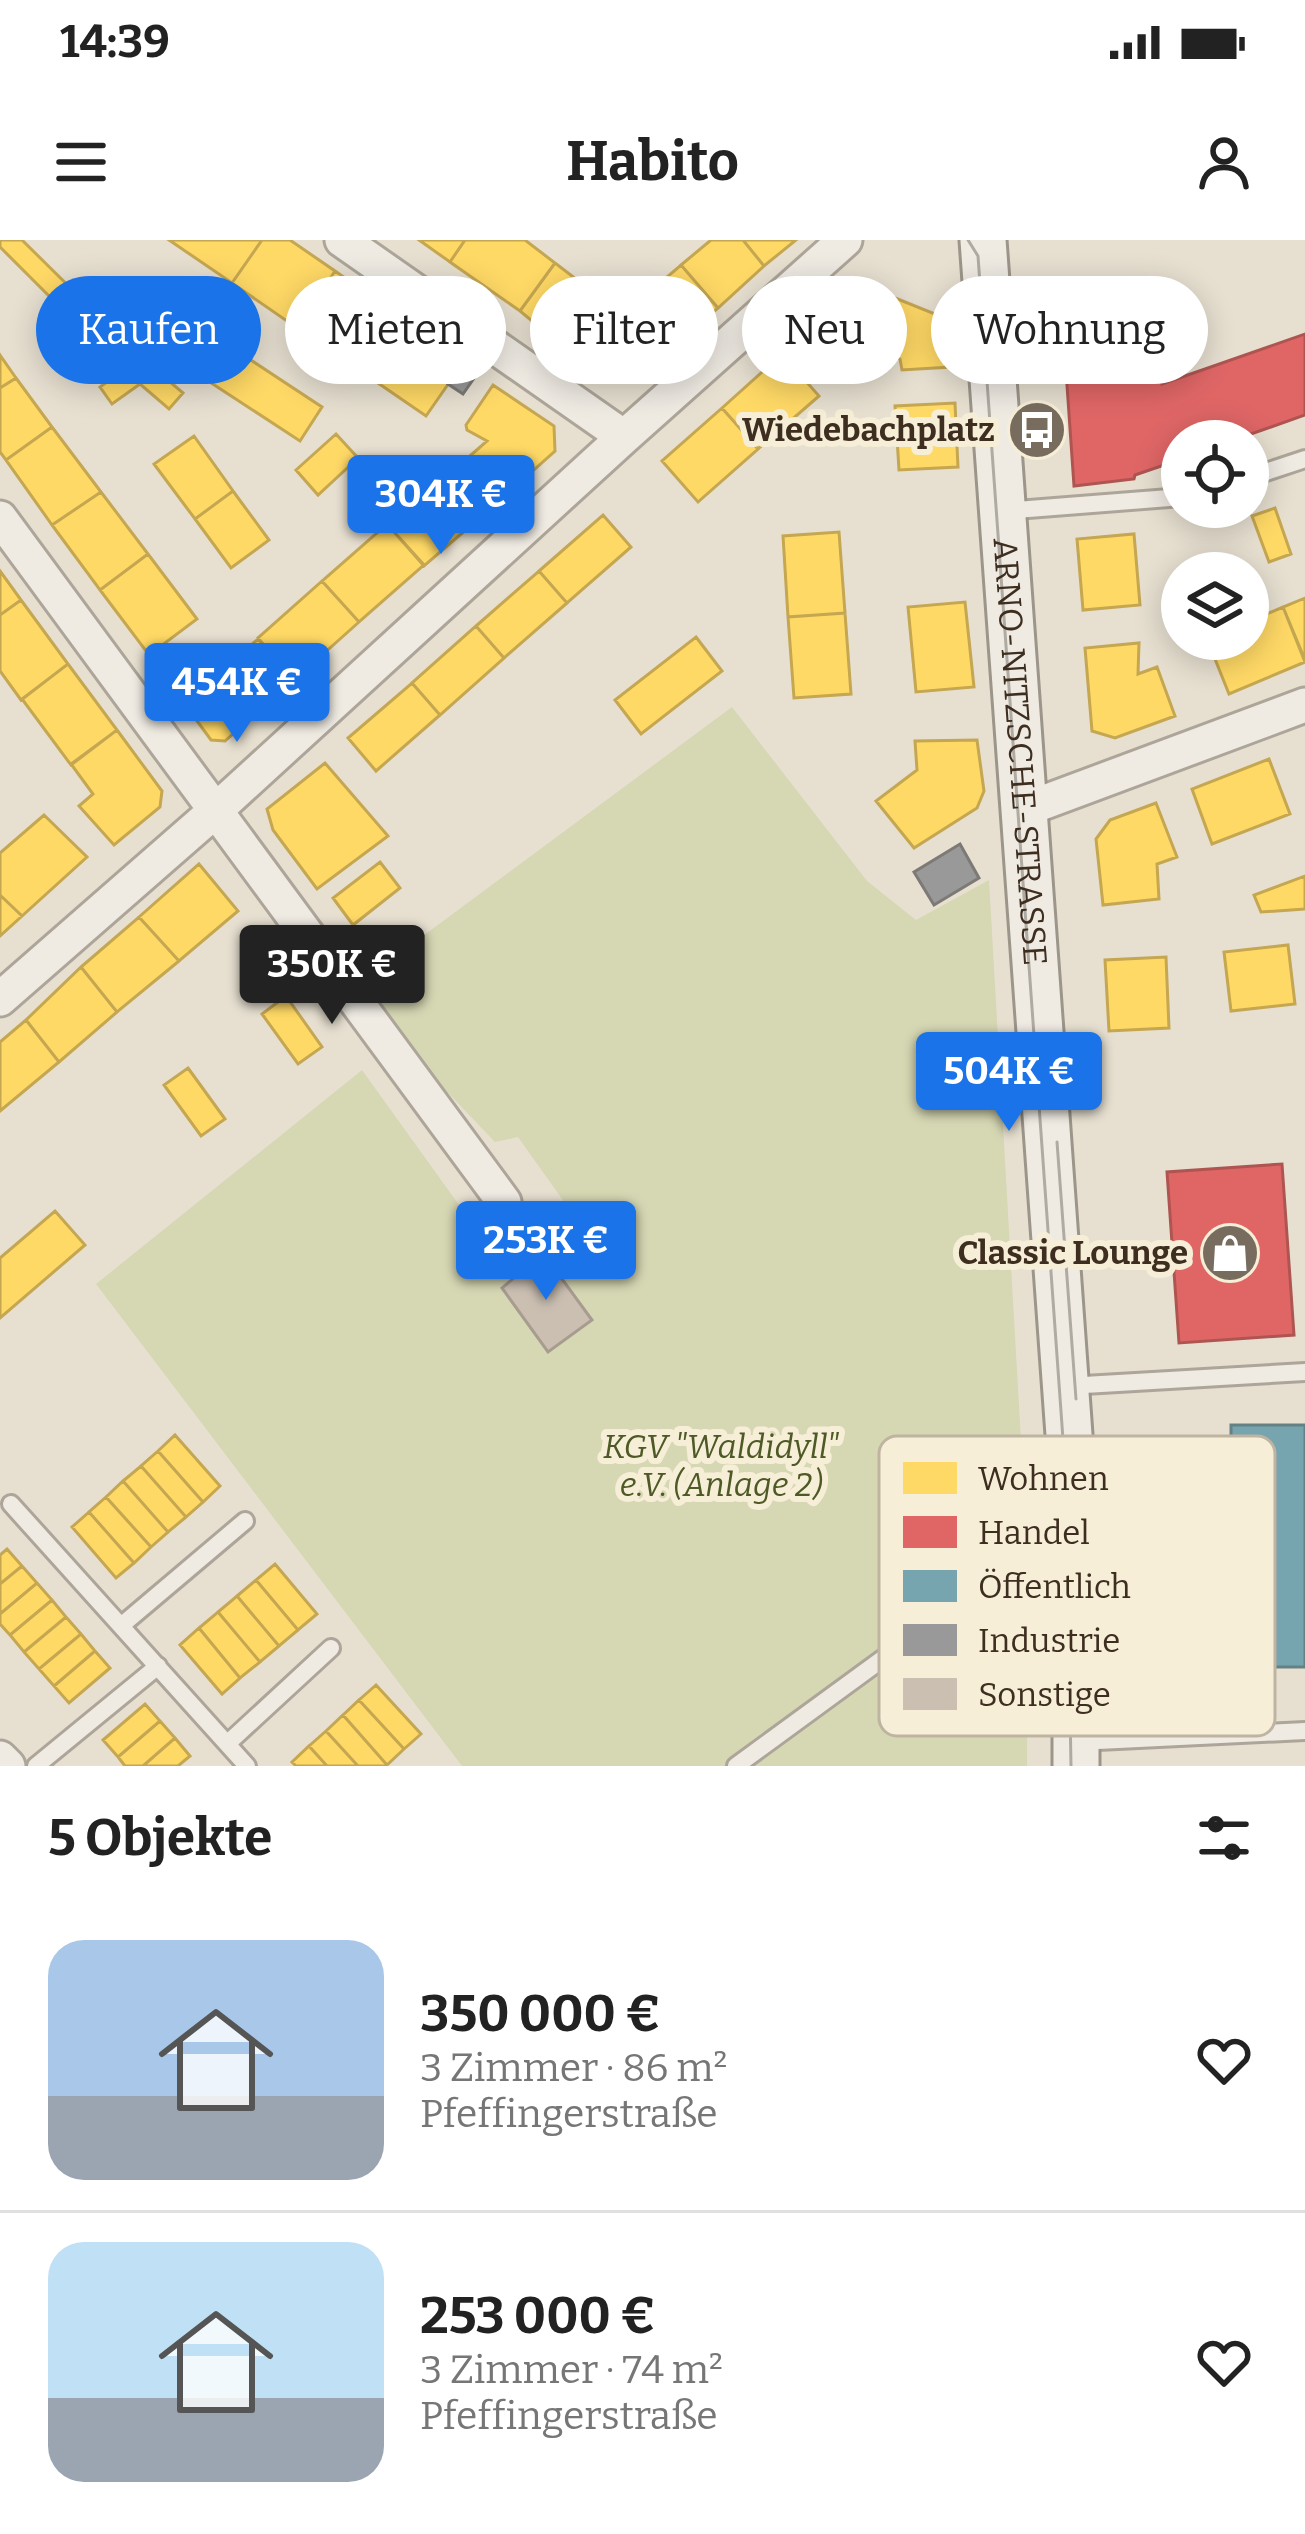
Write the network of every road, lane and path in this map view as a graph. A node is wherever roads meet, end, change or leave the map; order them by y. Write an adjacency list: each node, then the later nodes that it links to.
1 (342, 240): 4 (street)
2 (845, 240): 4 (street)
3 (983, 240): 8 (main road, ARNO-NITZSCHE-STRASSE)
4 (623, 437): 12 (street)
5 (1305, 459): 6 (lane)
6 (1269, 471)
7 (1161, 499): 8 (lane)
8 (1003, 511): 11 (main road, ARNO-NITZSCHE-STRASSE)
9 (0, 518): 12 (street)
10 (1305, 705): 11 (street)
11 (1026, 809): 16 (main road, ARNO-NITZSCHE-STRASSE)
12 (215, 811): 13 (street); 14 (street)
13 (0, 999)
14 (504, 1202)
15 (1305, 1372): 16 (lane)
16 (1066, 1386): 17 (main road, ARNO-NITZSCHE-STRASSE)
17 (1069, 1436)
18 (10, 1504): 20 (lane)
19 (245, 1521): 20 (lane)
20 (122, 1625): 23 (lane)
21 (331, 1648): 27 (lane)
22 (879, 1661): 33 (lane)
23 (158, 1666): 27 (lane); 31 (lane)
24 (1305, 1731): 25 (lane)
25 (1275, 1734)
26 (1255, 1736): 28 (lane)
27 (228, 1743): 32 (lane)
28 (1076, 1754)
29 (0, 1758): 30 (street)
30 (8, 1766)
31 (36, 1766)
32 (248, 1766)
33 (736, 1766)

